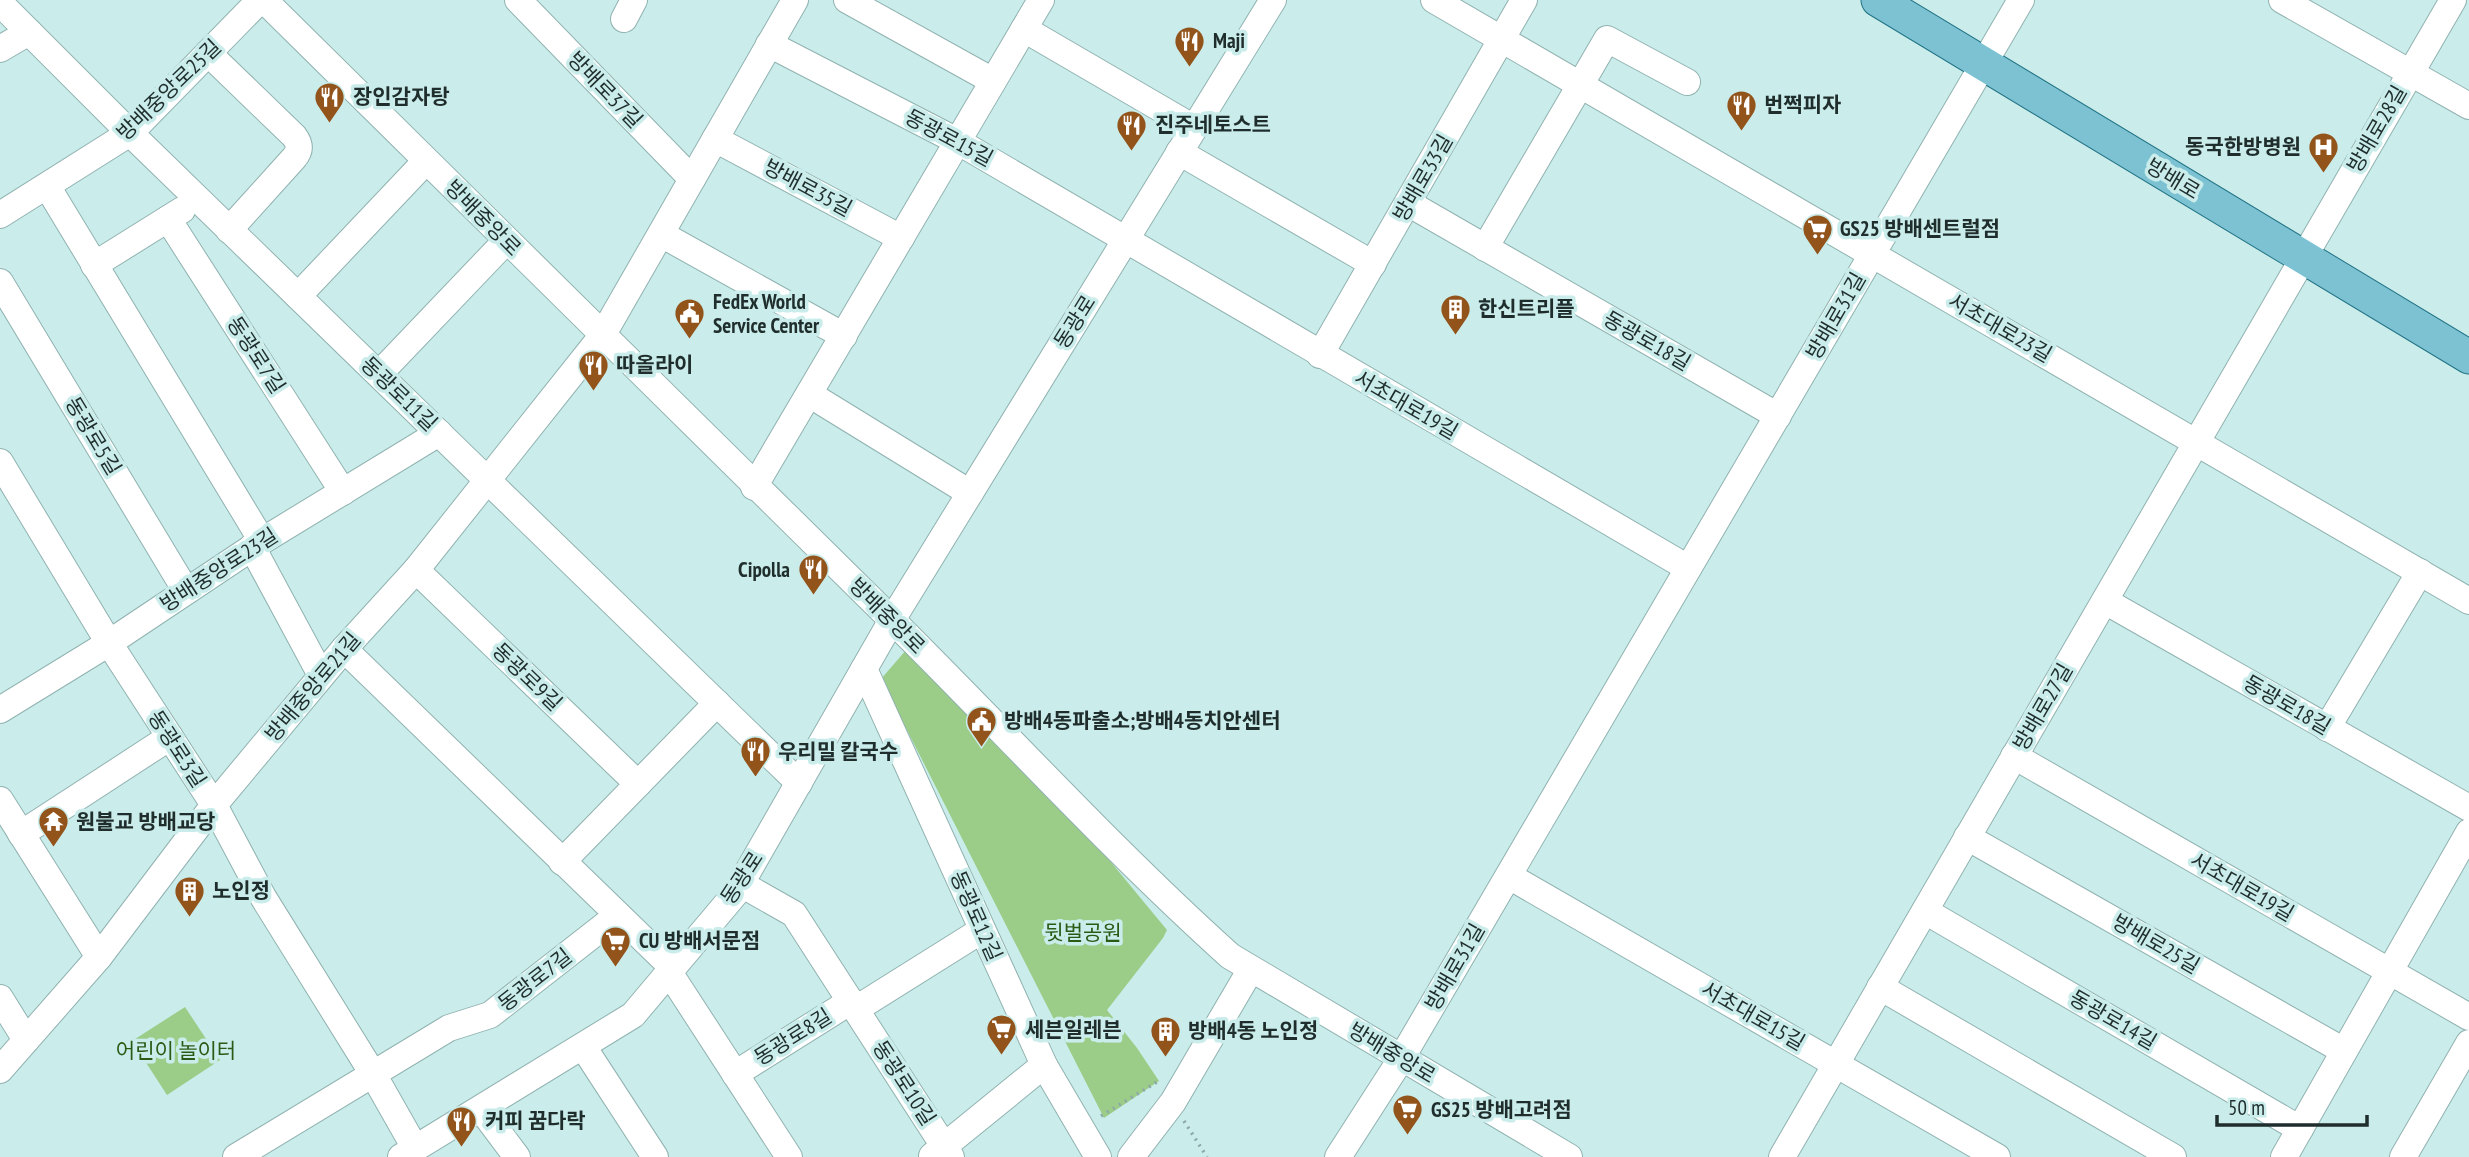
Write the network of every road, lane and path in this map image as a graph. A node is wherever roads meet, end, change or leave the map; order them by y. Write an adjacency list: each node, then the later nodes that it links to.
1 (262, 0): 19 (street, 방배중앙로25길); 31 (street, 방배중앙로)
2 (518, 0): 32 (street, 방배로37길)
3 (795, 0): 17 (street)
4 (847, 0): 22 (street)
5 (1041, 0): 14 (street)
6 (1273, 0): 26 (street, 동광로)
7 (1434, 0): 16 (street, 서초대로23길)
8 (1524, 0): 16 (street, 방배로33길)
9 (1878, 0): 20 (main road, 방배로)
10 (2021, 0): 20 (street, 방배로31길)
11 (2282, 0): 21 (street)
12 (2452, 0): 21 (street, 방배로28길)
13 (0, 4): 15 (street, 동광로11길)
14 (1024, 29): 22 (street); 26 (street)
15 (29, 32): 18 (street); 27 (street, 동광로11길)
16 (1502, 39): 24 (street, 서초대로23길); 35 (street, 방배로33길)
17 (769, 44): 28 (street); 29 (street, 동광로15길)
18 (0, 49)
19 (208, 53): 27 (street, 방배중앙로25길); 38 (street)
20 (1984, 64): 44 (street, 방배로31길); 45 (main road, 방배로)
21 (2410, 72): 25 (street); 45 (street, 방배로28길)
22 (993, 81): 29 (street)
23 (1687, 82): 24 (street)
24 (1580, 84): 43 (street); 44 (street, 서초대로23길)
25 (2469, 106)
26 (1194, 128): 30 (street, 동광로)
27 (130, 133): 33 (street, 방배중앙로25길); 34 (street, 동광로11길)
28 (715, 139): 32 (street); 40 (street, 방배로35길)
29 (957, 141): 40 (street); 41 (street, 동광로15길)
30 (1180, 152): 41 (street, 동광로); 46 (street)
31 (426, 161): 42 (street, 방배중앙로); 49 (street)
32 (692, 179): 39 (street)
33 (47, 186): 36 (street, 방배중앙로25길); 47 (street)
34 (199, 200): 37 (street); 38 (street, 동광로11길)
35 (1408, 203): 43 (street, 동광로18길); 46 (street, 방배로33길)
36 (0, 215)
37 (168, 219): 47 (street); 62 (street, 동광로7길)
38 (229, 229): 49 (street, 동광로11길)
39 (661, 234): 50 (street); 51 (street)
40 (901, 238): 50 (street)
41 (1126, 239): 52 (street, 서초대로19길); 63 (street, 동광로)
42 (506, 241): 51 (street, 방배중앙로); 54 (street)
43 (1485, 248): 56 (street, 동광로18길)
44 (1872, 254): 56 (street, 방배로31길); 58 (street, 서초대로23길)
45 (2302, 257): 53 (main road, 방배로); 58 (street, 방배로27길)
46 (1373, 264): 52 (street, 방배로33길)
47 (94, 265): 64 (street)
48 (0, 282): 68 (street, 동광로5길)
49 (298, 296): 54 (street, 동광로11길)
50 (844, 335): 55 (street)
51 (602, 336): 60 (street, 방배중앙로21길); 61 (street, 방배중앙로)
52 (1320, 355): 65 (street, 서초대로19길)
53 (2469, 356)
54 (379, 374): 57 (street, 동광로11길)
55 (809, 394): 61 (street); 63 (street)
56 (1778, 416): 65 (street, 방배로31길)
57 (439, 433): 60 (street, 동광로11길); 62 (street, 방배중앙로23길)
58 (2197, 442): 67 (street, 서초대로23길); 69 (street, 방배로27길)
59 (0, 462): 72 (street, 동광로3길)
60 (488, 481): 66 (street, 방배중앙로21길); 76 (street, 동광로11길)
61 (754, 487): 71 (street, 방배중앙로)
62 (343, 492): 64 (street, 방배중앙로23길)
63 (970, 493): 71 (street, 동광로)
64 (257, 544): 68 (street, 방배중앙로23길); 75 (street)
65 (1688, 568): 90 (street, 방배로31길)
66 (416, 570): 73 (street, 방배중앙로21길); 82 (street, 동광로9길)
67 (2420, 572): 70 (street, 서초대로23길); 78 (street)
68 (186, 591): 72 (street, 방배중앙로23길)
69 (2105, 601): 78 (street, 동광로18길); 80 (street, 방배로27길)
70 (2469, 601)
71 (891, 620): 74 (street, 동광로); 96 (street, 방배중앙로)
72 (109, 643): 77 (street, 방배중앙로23길); 79 (street, 동광로3길)
73 (344, 649): 75 (street, 방배중앙로21길); 89 (street)
74 (864, 669): 81 (street, 동광로); 94 (street, 동광로12길)
75 (321, 676): 84 (street, 방배중앙로21길)
76 (717, 703): 81 (street, 동광로11길); 82 (street)
77 (0, 710)
78 (2327, 728): 85 (street, 동광로18길)
79 (170, 737): 84 (street, 동광로3길); 87 (street)
80 (2014, 756): 88 (street, 방배로27길); 98 (street, 서초대로19길)
81 (799, 783): 91 (street, 동광로)
82 (638, 784): 89 (street)
83 (0, 800): 87 (street)
84 (214, 805): 95 (street, 방배중앙로21길); 112 (street, 동광로3길)
85 (2469, 808)
86 (2469, 832): 98 (street)
87 (21, 834): 95 (street)
88 (1967, 837): 92 (street, 방배로27길); 106 (street, 방배로25길)
89 (562, 862): 93 (street)
90 (1509, 876): 107 (street, 방배로31길); 108 (street, 서초대로15길)
91 (741, 884): 97 (street, 동광로); 101 (street, 동광로10길)
92 (1925, 911): 99 (street, 방배로27길); 116 (street, 동광로14길)
93 (618, 915): 97 (street); 112 (street, 동광로7길)
94 (982, 930): 101 (street); 109 (street, 동광로12길)
95 (99, 957): 103 (street, 방배중앙로21길)
96 (1251, 969): 107 (street, 방배중앙로); 113 (street)
97 (671, 970): 105 (street, 동광로); 111 (street, 동광로8길)
98 (2390, 971): 102 (street, 서초대로19길); 106 (street)
99 (1880, 988): 108 (street, 방배로27길); 130 (street)
100 (0, 998): 103 (street)
101 (853, 1005): 111 (street, 동광로8길); 118 (street, 동광로10길)
102 (2469, 1017)
103 (26, 1040): 110 (street, 방배중앙로21길)
104 (2469, 1042): 132 (street)
105 (584, 1048): 114 (street, 동광로); 121 (street)
106 (2344, 1051): 116 (street)
107 (1401, 1059): 126 (street, 방배로31길); 127 (street, 방배중앙로)
108 (1836, 1064): 128 (street, 방배로27길); 129 (street, 서초대로15길)
109 (1044, 1065): 115 (street, 동광로12길); 118 (street)
110 (0, 1070)
111 (735, 1073): 122 (street, 동광로8길)
112 (373, 1074): 117 (street, 동광로3길); 119 (street)
113 (1166, 1092): 115 (path); 124 (street); 125 (path)
114 (481, 1109): 117 (street, 동광로); 120 (street)
115 (1081, 1128): 123 (street, 동광로12길)
116 (2300, 1129): 131 (street)
117 (408, 1152)
118 (942, 1153)
119 (236, 1157)
120 (517, 1157)
121 (655, 1157)
122 (789, 1157)
123 (1098, 1157)
124 (1131, 1157)
125 (1207, 1157)
126 (1338, 1157)
127 (1569, 1157)
128 (1782, 1157)
129 (1997, 1157)
130 (2173, 1157)
131 (2284, 1157)
132 (2403, 1157)

